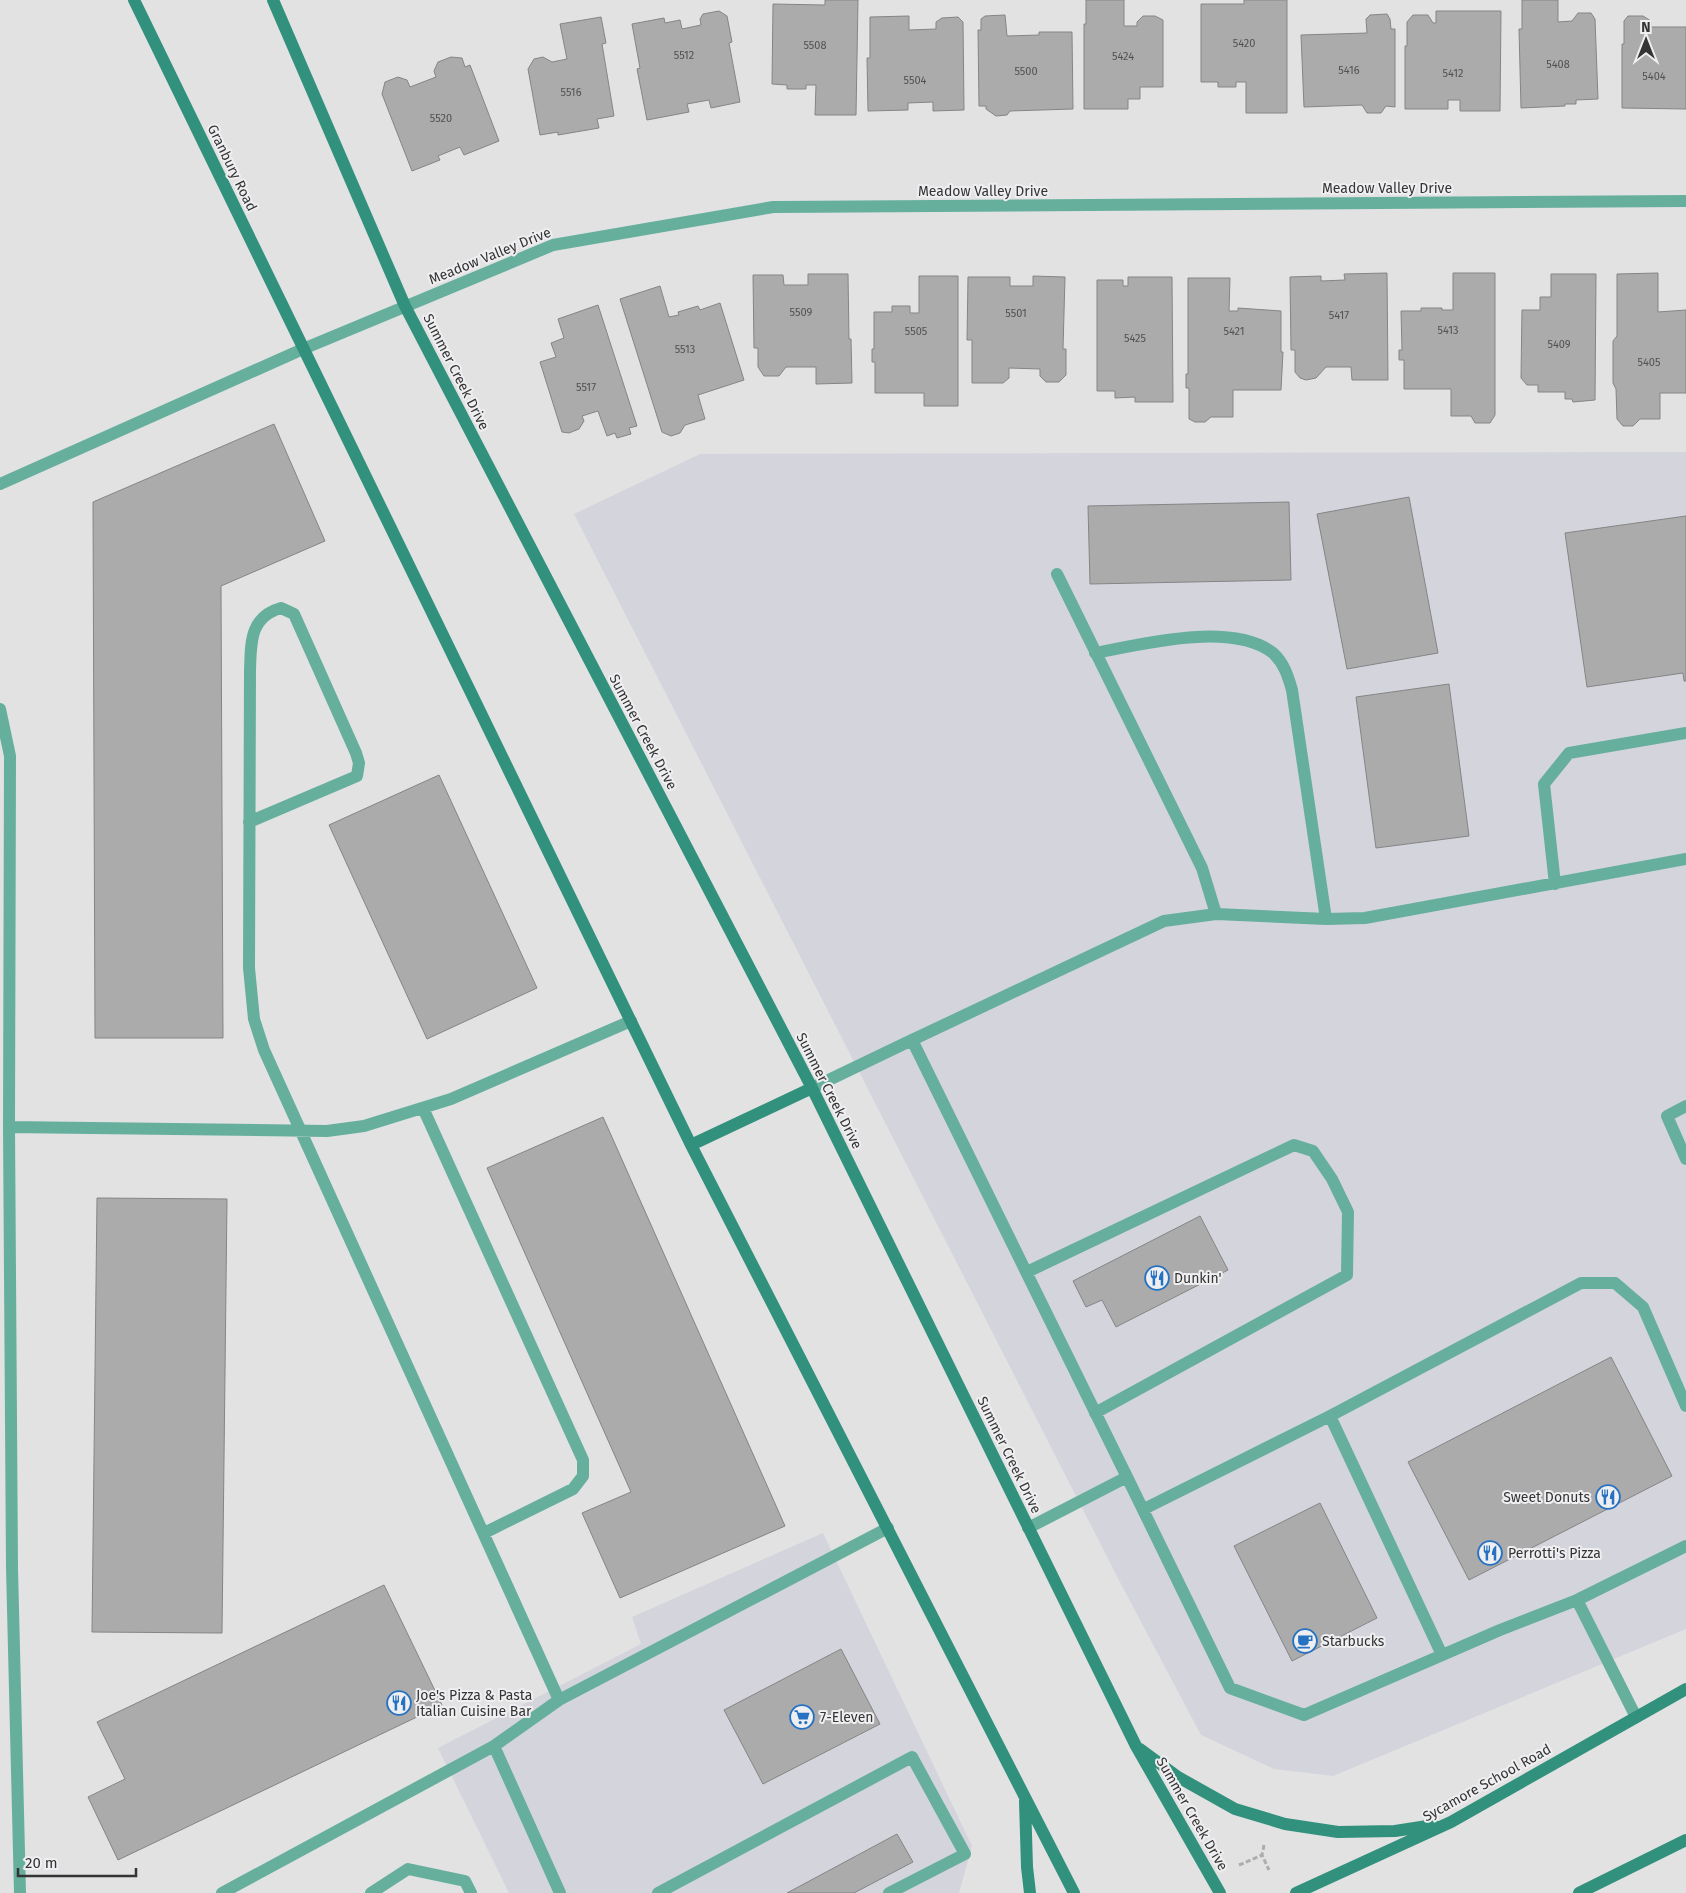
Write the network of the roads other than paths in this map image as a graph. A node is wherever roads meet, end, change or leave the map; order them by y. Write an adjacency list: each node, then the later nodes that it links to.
1 (134, 0): 5 (main road, Granbury Road)
2 (273, 0): 4 (main road)
3 (1686, 201): 4 (street, Meadow Valley Drive)
4 (405, 306): 5 (street, Meadow Valley Drive); 18 (main road, Summer Creek Drive)
5 (303, 349): 6 (street, Meadow Valley Drive); 16 (main road)
6 (0, 484)
7 (1057, 574): 8 (street)
8 (1095, 653): 14 (street); 15 (street)
9 (0, 709): 21 (street)
10 (1686, 733): 13 (street)
11 (249, 822): 11 (street); 22 (street)
12 (1686, 859): 13 (street)
13 (1555, 884): 15 (street)
14 (1216, 914): 15 (street); 17 (street)
15 (1326, 919)
16 (631, 1022): 20 (street); 23 (main road)
17 (912, 1040): 18 (street); 26 (street)
18 (812, 1088): 23 (main road); 33 (main road, Summer Creek Drive)
19 (1686, 1106): 24 (street)
20 (422, 1108): 22 (street); 34 (street)
21 (9, 1127): 22 (street); 25 (street)
22 (302, 1131): 34 (street)
23 (691, 1145): 32 (main road)
24 (1686, 1159)
25 (5, 1221): 46 (street)
26 (1027, 1272): 28 (street); 28 (street)
27 (1686, 1406): 29 (street)
28 (1095, 1412): 30 (street)
29 (1330, 1416): 31 (street); 37 (street)
30 (1127, 1478): 31 (street); 33 (street)
31 (1144, 1509): 37 (street)
32 (888, 1528): 39 (street); 43 (main road)
33 (1028, 1528): 42 (main road, Summer Creek Drive)
34 (484, 1533): 39 (street)
35 (1686, 1546): 36 (street)
36 (1577, 1600): 37 (street); 40 (street)
37 (1442, 1656)
38 (1686, 1688): 40 (main road, Sycamore School Road)
39 (559, 1700): 41 (street)
40 (1636, 1717): 44 (main road, Sycamore School Road)
41 (494, 1746): 47 (street); 50 (street)
42 (1136, 1746): 44 (main road); 55 (main road, Summer Creek Drive)
43 (1024, 1796): 53 (main road); 54 (main road)
44 (1452, 1822): 56 (main road, Sycamore School Road)
45 (1686, 1840): 57 (main road)
46 (20, 1893)
47 (222, 1893)
48 (371, 1893): 49 (street)
49 (471, 1893)
50 (560, 1893)
51 (658, 1893): 52 (street)
52 (889, 1893)
53 (1030, 1893)
54 (1074, 1893)
55 (1220, 1893)
56 (1296, 1893)
57 (1580, 1893)

